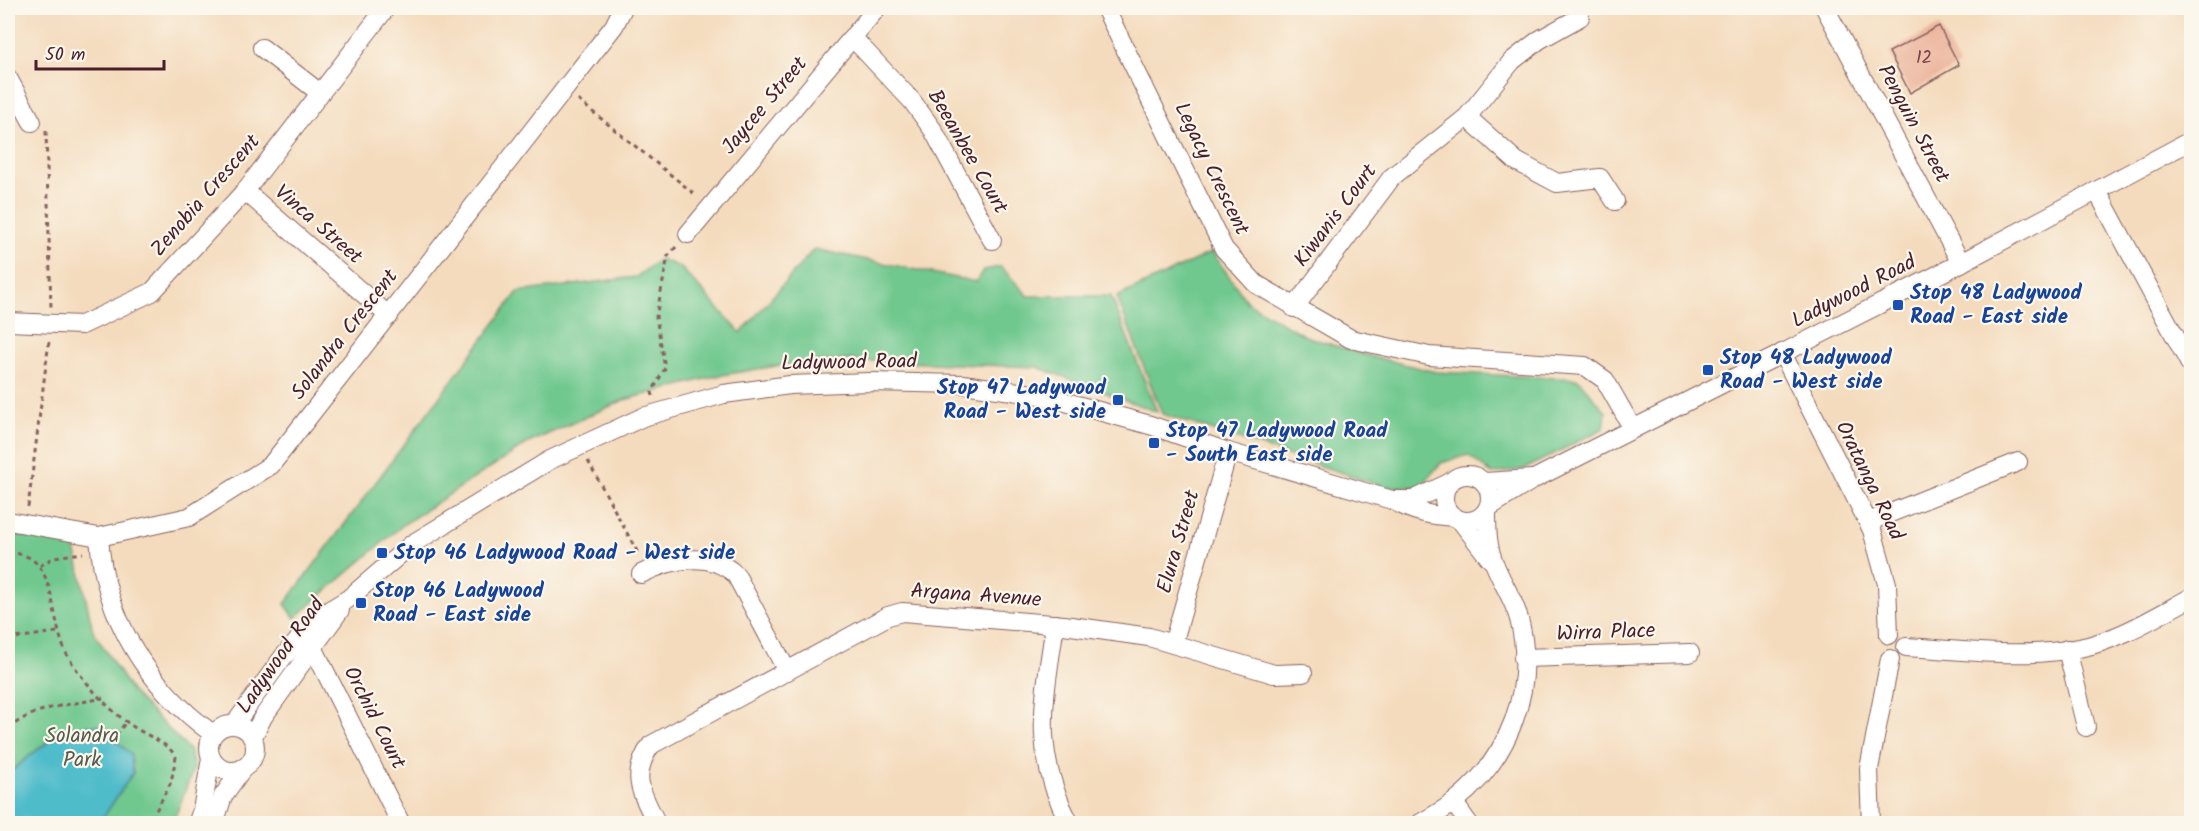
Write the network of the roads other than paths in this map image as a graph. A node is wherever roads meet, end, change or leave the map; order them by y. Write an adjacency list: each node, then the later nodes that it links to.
1 (386, 8): 10 (street, Zenobia Crescent)
2 (623, 8): 21 (street, Solandra Crescent)
3 (877, 8): 7 (street, Jaycee Street)
4 (1825, 8): 19 (street, Penguin Street)
5 (1112, 10): 20 (street, Legacy Crescent)
6 (1580, 16): 11 (street, Kiwanis Court)
7 (852, 37): 17 (street, Jaycee Street); 18 (street, Beeanbee Court)
8 (262, 48): 10 (street)
9 (8, 78): 12 (street)
10 (320, 93): 14 (street, Zenobia Crescent)
11 (1467, 117): 16 (street); 20 (street, Kiwanis Court)
12 (32, 123)
13 (2192, 140): 15 (street, Ladywood Road)
14 (245, 191): 21 (street, Vinca Street); 22 (street, Zenobia Crescent)
15 (2097, 191): 19 (street, Ladywood Road); 24 (street)
16 (1614, 201)
17 (688, 234)
18 (992, 240)
19 (1961, 262): 23 (street, Ladywood Road)
20 (1294, 308): 25 (street, Legacy Crescent)
21 (388, 316): 36 (street, Solandra Crescent)
22 (8, 322)
23 (1782, 354): 25 (street, Ladywood Road); 35 (street, Oratanga Road)
24 (2191, 366)
25 (1633, 429): 28 (street, Ladywood Road)
26 (1228, 452): 31 (street, Ladywood Road); 42 (street, Ladywood Road); 43 (street, Elura Street)
27 (2018, 462): 35 (street)
28 (1534, 479): 29 (street, Ladywood Road); 32 (street, Ladywood Road)
29 (1485, 482): 30 (street); 32 (street)
30 (1449, 483): 31 (street, Ladywood Road); 33 (street)
31 (1392, 500): 33 (street, Ladywood Road)
32 (1488, 509): 33 (street); 37 (street)
33 (1458, 519): 37 (street)
34 (8, 521): 36 (street, Solandra Crescent)
35 (1868, 522): 41 (street, Oratanga Road)
36 (99, 544): 53 (street)
37 (1493, 562): 47 (street)
38 (644, 572): 49 (street)
39 (2192, 597): 45 (street)
40 (1055, 624): 43 (street, Argana Avenue); 49 (street, Argana Avenue); 62 (street)
41 (1889, 635): 44 (street); 48 (street)
42 (305, 644): 51 (street, Ladywood Road); 54 (street, Ladywood Road); 60 (street, Orchid Court)
43 (1173, 644): 50 (street, Argana Avenue)
44 (1906, 647): 45 (street); 48 (street)
45 (2067, 649): 52 (street)
46 (1690, 653): 47 (street, Wirra Place)
47 (1523, 658): 57 (street)
48 (1890, 659): 65 (street)
49 (787, 670): 61 (street, Argana Avenue)
50 (1303, 673)
51 (234, 725): 53 (street); 54 (street)
52 (2086, 727)
53 (213, 734): 55 (street)
54 (252, 738): 56 (street)
55 (211, 758): 56 (street); 58 (street)
56 (243, 768): 59 (street)
57 (1454, 803): 63 (street); 64 (street)
58 (197, 824)
59 (214, 824)
60 (402, 824)
61 (657, 824)
62 (1070, 824)
63 (1419, 824)
64 (1469, 824)
65 (1870, 824)

